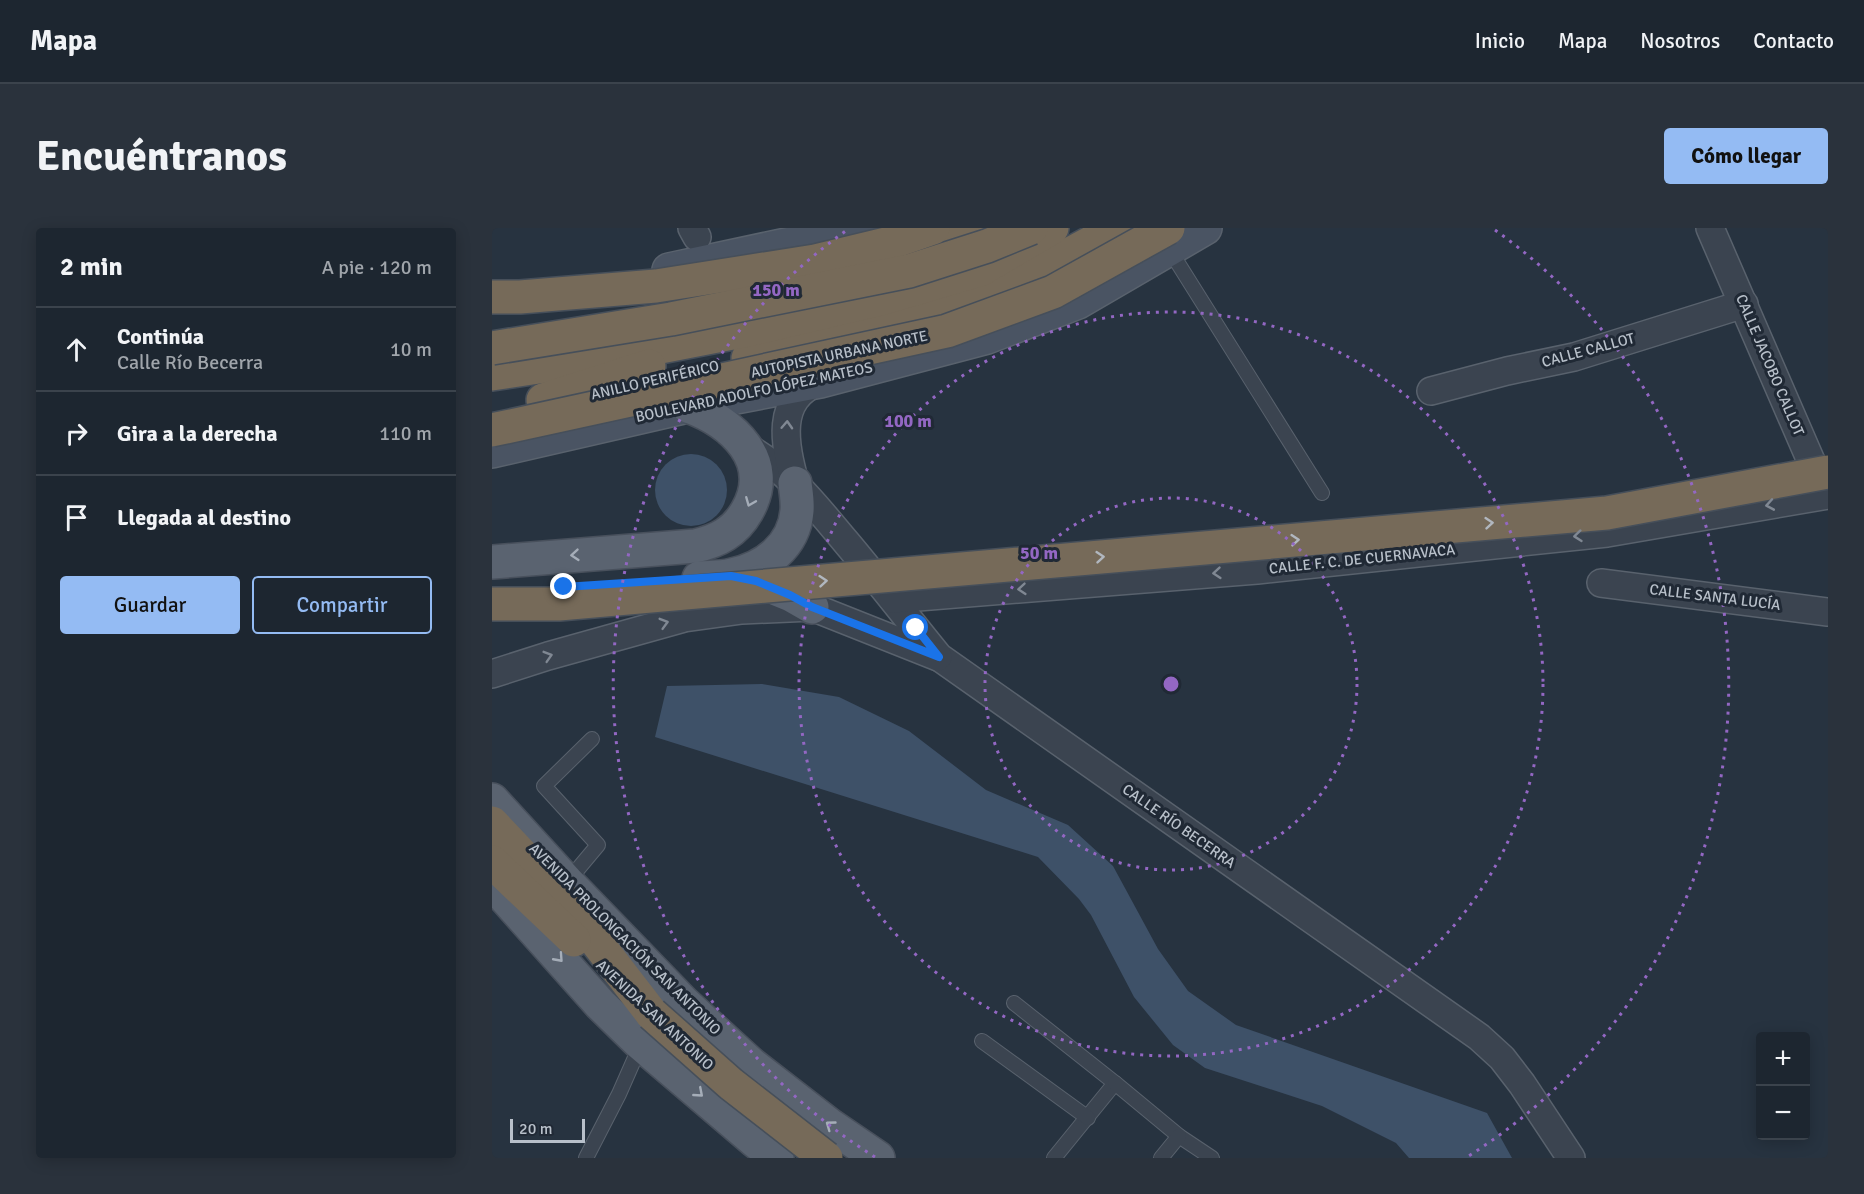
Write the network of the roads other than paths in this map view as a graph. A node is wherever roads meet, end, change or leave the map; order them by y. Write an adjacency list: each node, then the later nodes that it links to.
1 (864, 228): 14 (main road)
2 (933, 228): 11 (highway, bridge)
3 (984, 228): 12 (highway)
4 (1002, 228): 19 (highway)
5 (1089, 228): 9 (highway)
6 (1118, 228): 21 (highway, ANILLO PERIFÉRICO)
7 (1205, 228): 10 (main road, BOULEVARD ADOLFO LÓPEZ MATEOS)
8 (1710, 228): 15 (street, CALLE JACOBO CALLOT)
9 (1037, 238): 18 (highway, bridge); 19 (highway); 26 (highway)
10 (1169, 238): 20 (main road, BOULEVARD ADOLFO LÓPEZ MATEOS); 26 (highway, AUTOPISTA URBANA NORTE, bridge); 31 (lane)
11 (656, 286): 12 (highway); 13 (highway, bridge)
12 (760, 288): 17 (highway)
13 (492, 296): 14 (main road)
14 (525, 302): 16 (main road)
15 (1744, 304): 22 (street, CALLE CALLOT); 30 (street, CALLE JACOBO CALLOT)
16 (492, 312)
17 (492, 336)
18 (492, 348)
19 (492, 373)
20 (820, 381): 23 (main road, BOULEVARD ADOLFO LÓPEZ MATEOS); 29 (street, CALLE RÍO BECERRA, one-way to 20)
21 (638, 384): 24 (highway, ANILLO PERIFÉRICO); 25 (highway)
22 (1431, 391)
23 (688, 406): 25 (main road, BOULEVARD ADOLFO LÓPEZ MATEOS); 27 (main road)
24 (492, 417)
25 (596, 427): 28 (main road, BOULEVARD ADOLFO LÓPEZ MATEOS)
26 (492, 430)
27 (746, 447): 29 (street, CALLE RÍO BECERRA); 32 (main road, one-way to 32)
28 (492, 450)
29 (795, 483): 33 (main road); 36 (street, CALLE RÍO BECERRA)
30 (1827, 491): 36 (street, CALLE F. C. DE CUERNAVACA, one-way to 36); 37 (highway, one-way to 30, bridge)
31 (1322, 493)
32 (492, 562)
33 (731, 576): 35 (main road); 38 (main road)
34 (1601, 583): 39 (street, CALLE SANTA LUCÍA)
35 (492, 592)
36 (893, 599): 40 (street, CALLE RÍO BECERRA)
37 (492, 604)
38 (812, 607): 40 (street); 41 (street, one-way to 38)
39 (1828, 612)
40 (939, 657): 62 (street, CALLE RÍO BECERRA)
41 (492, 674)
42 (592, 739): 46 (lane)
43 (492, 800): 46 (main road, AVENIDA PROLONGACIÓN SAN ANTONIO)
44 (492, 823): 50 (highway)
45 (492, 862): 50 (highway, AVENIDA SAN ANTONIO)
46 (567, 882): 48 (main road, AVENIDA PROLONGACIÓN SAN ANTONIO)
47 (492, 883): 50 (main road, one-way to 50)
48 (683, 1002): 50 (main road); 58 (main road, AVENIDA PROLONGACIÓN SAN ANTONIO, one-way to 48)
49 (1014, 1004): 52 (lane)
50 (647, 1029): 55 (lane); 56 (main road, one-way to 56); 57 (highway, AVENIDA SAN ANTONIO, bridge)
51 (982, 1041): 53 (lane)
52 (1115, 1083): 53 (lane); 54 (lane)
53 (1088, 1118): 59 (lane)
54 (1179, 1136): 60 (lane); 61 (lane)
55 (586, 1158)
56 (777, 1158)
57 (826, 1158)
58 (878, 1158)
59 (1054, 1158)
60 (1161, 1158)
61 (1212, 1158)
62 (1571, 1158)

